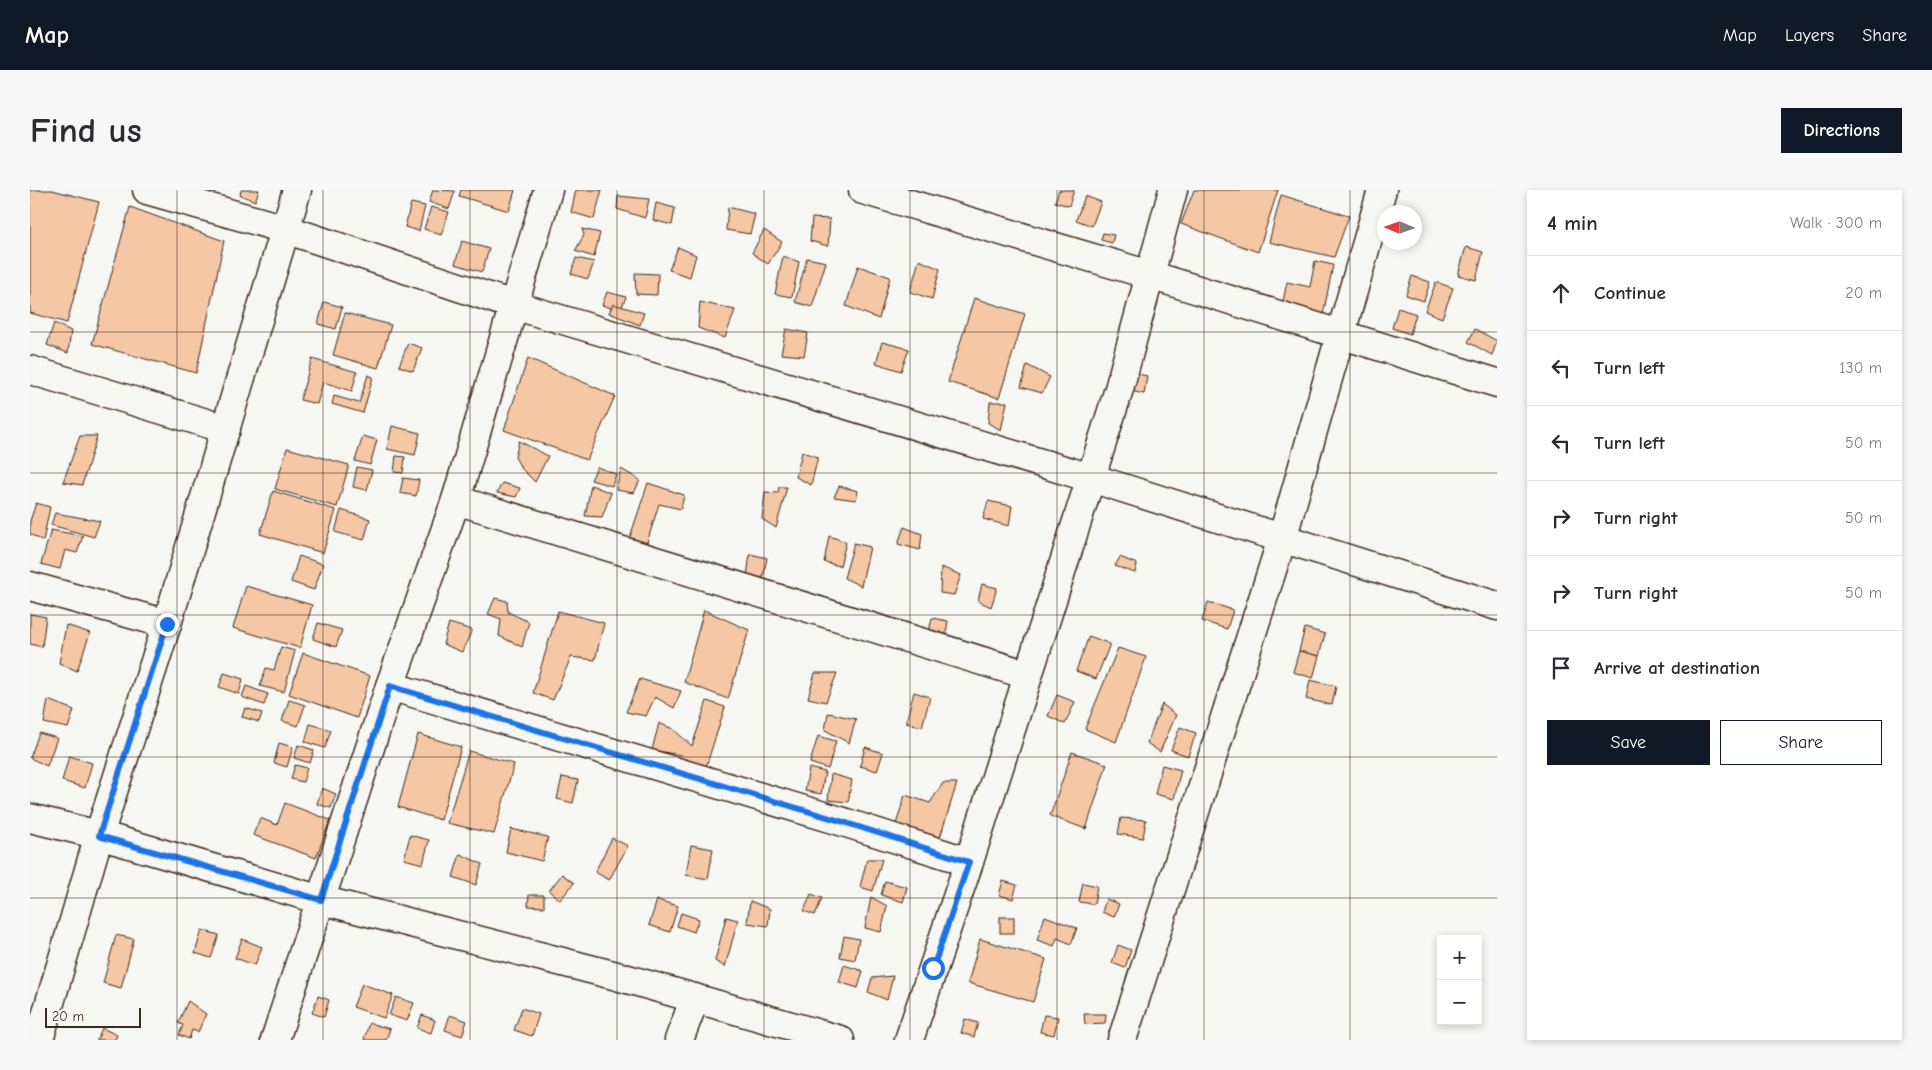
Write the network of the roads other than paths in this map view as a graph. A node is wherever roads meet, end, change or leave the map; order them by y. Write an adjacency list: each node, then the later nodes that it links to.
1 (147, 190): 7 (street)
2 (297, 190): 7 (street)
3 (548, 190): 9 (street)
4 (863, 190): 8 (street)
5 (1173, 190): 8 (street)
6 (1382, 190): 10 (street)
7 (285, 229): 9 (street); 13 (street)
8 (1150, 275): 10 (street); 14 (street)
9 (513, 305): 14 (street); 15 (street)
10 (1340, 335): 12 (street); 16 (street)
11 (30, 370): 13 (street)
12 (1497, 383)
13 (226, 429): 19 (street)
14 (1091, 478): 16 (street); 20 (street)
15 (456, 500): 20 (street); 21 (street)
16 (1282, 539): 18 (street); 32 (street)
17 (30, 586): 19 (street)
18 (1497, 606)
19 (167, 624): 23 (street)
20 (1028, 675): 24 (street)
21 (390, 686): 24 (street); 25 (street)
22 (30, 818): 23 (street)
23 (99, 836): 25 (street); 27 (street)
24 (969, 862): 31 (street)
25 (321, 900): 26 (street); 28 (street)
26 (695, 998): 29 (street); 30 (street)
27 (39, 1040)
28 (274, 1040)
29 (679, 1040)
30 (840, 1040)
31 (909, 1040)
32 (1122, 1040)

